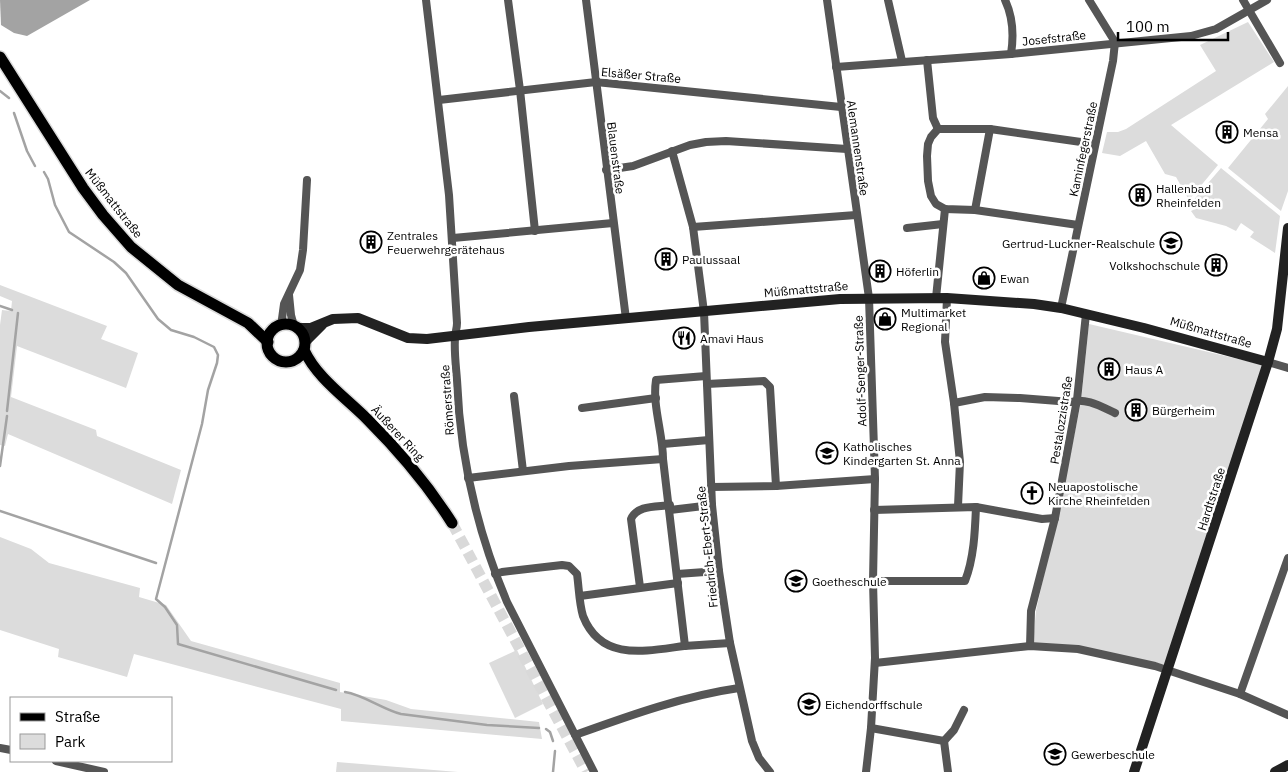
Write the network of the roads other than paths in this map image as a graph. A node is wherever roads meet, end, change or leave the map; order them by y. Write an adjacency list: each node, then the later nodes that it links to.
1 (426, 0): 21 (street, Römerstraße)
2 (508, 0): 20 (street)
3 (586, 0): 19 (street, Blauenstraße)
4 (818, 0): 10 (street)
5 (888, 0): 16 (street)
6 (1005, 0): 13 (street)
7 (1089, 0): 12 (street)
8 (1243, 0): 11 (street)
9 (1267, 0): 11 (street, Josefstraße)
10 (827, 1): 18 (street, Alemannenstraße)
11 (1249, 11): 12 (street, Josefstraße); 17 (street)
12 (1115, 42): 13 (street, Josefstraße); 25 (street, Kaminfegerstraße)
13 (1011, 54): 15 (street, Josefstraße)
14 (0, 57): 48 (main road, Müßmattstraße)
15 (927, 60): 16 (street, Josefstraße); 23 (street)
16 (902, 61): 18 (street, Josefstraße)
17 (1280, 63)
18 (836, 66): 22 (street, Alemannenstraße)
19 (596, 82): 20 (street, Elsäßer Straße); 22 (street, Elsäßer Straße); 28 (street, Blauenstraße)
20 (520, 90): 21 (street, Elsäßer Straße); 39 (street)
21 (439, 100): 40 (street, Römerstraße)
22 (841, 107): 26 (street, Alemannenstraße)
23 (938, 129): 24 (street); 30 (street)
24 (990, 129): 25 (street); 31 (street)
25 (1096, 144): 35 (street, Kaminfegerstraße)
26 (847, 150): 27 (street); 32 (street, Alemannenstraße)
27 (672, 151): 28 (street); 36 (street, Friedrich-Ebert-Straße)
28 (606, 170): 33 (street, Blauenstraße)
29 (307, 180): 41 (street)
30 (945, 209): 31 (street); 34 (street)
31 (975, 210): 35 (street)
32 (856, 216): 36 (street); 42 (street, Alemannenstraße)
33 (614, 223): 39 (street); 47 (street, Blauenstraße)
34 (943, 224): 37 (street); 43 (street)
35 (1078, 226): 44 (street, Kaminfegerstraße)
36 (692, 227): 45 (street, Friedrich-Ebert-Straße)
37 (907, 228)
38 (1288, 228): 56 (street, Hardtstraße)
39 (535, 231): 40 (street)
40 (453, 238): 52 (street, Römerstraße)
41 (289, 293): 50 (street); 51 (street)
42 (869, 298): 43 (street, Müßmattstraße); 45 (street, Müßmattstraße); 71 (street, Adolf-Senger-Straße)
43 (942, 298): 44 (street, Müßmattstraße); 63 (street)
44 (1060, 308): 46 (street, Müßmattstraße)
45 (704, 312): 47 (street, Müßmattstraße); 59 (street, Friedrich-Ebert-Straße)
46 (1086, 314): 56 (street, Müßmattstraße); 62 (street, Pestalozzistraße)
47 (626, 319): 52 (street, Müßmattstraße)
48 (248, 323): 50 (main road, Müßmattstraße); 53 (main road, Müßmattstraße)
49 (325, 323): 51 (street, Müßmattstraße); 52 (street, Müßmattstraße); 54 (street)
50 (278, 327): 51 (main road); 53 (main road)
51 (295, 327): 54 (main road)
52 (454, 336): 70 (street, Römerstraße)
53 (268, 342): 55 (main road)
54 (304, 346): 55 (main road); 58 (main road, Äußerer Ring)
55 (292, 361): 58 (main road, Äußerer Ring)
56 (1268, 362): 57 (street, Müßmattstraße); 94 (street, Hardtstraße)
57 (1288, 368)
58 (315, 370): 80 (main road, Äußerer Ring)
59 (707, 380): 61 (street); 66 (street, Friedrich-Ebert-Straße); 72 (street)
60 (514, 396): 69 (street)
61 (656, 398): 64 (street); 67 (street)
62 (1077, 400): 63 (street); 65 (street); 79 (street, Pestalozzistraße)
63 (954, 402): 75 (street)
64 (582, 408)
65 (1115, 413)
66 (709, 440): 67 (street); 73 (street, Friedrich-Ebert-Straße)
67 (663, 444): 68 (street)
68 (663, 459): 69 (street); 77 (street)
69 (523, 471): 70 (street)
70 (468, 478): 84 (street, Römerstraße)
71 (875, 478): 72 (street); 78 (street, Adolf-Senger-Straße)
72 (776, 486): 73 (street)
73 (711, 487): 74 (street, Friedrich-Ebert-Straße)
74 (712, 506): 77 (street); 83 (street, Friedrich-Ebert-Straße)
75 (958, 506): 76 (street); 78 (street)
76 (976, 507): 79 (street); 86 (street)
77 (670, 508): 85 (street); 88 (street)
78 (874, 510): 86 (street, Adolf-Senger-Straße)
79 (1055, 518): 92 (street, Pestalozzistraße)
80 (452, 523)
81 (1288, 558): 82 (street)
82 (1286, 568): 96 (street)
83 (719, 571): 85 (street); 90 (street, Friedrich-Ebert-Straße)
84 (495, 574): 89 (street); 100 (street, Römerstraße)
85 (677, 574): 87 (street)
86 (873, 581): 93 (street, Adolf-Senger-Straße)
87 (678, 583): 88 (street); 91 (street)
88 (640, 587): 89 (street)
89 (580, 596): 91 (street)
90 (730, 643): 91 (street); 95 (street, Friedrich-Ebert-Straße)
91 (685, 646)
92 (1030, 646): 93 (street); 94 (street)
93 (875, 663): 99 (street, Adolf-Senger-Straße)
94 (1168, 670): 96 (street); 109 (street, Hardtstraße)
95 (739, 688): 100 (street); 106 (street, Friedrich-Ebert-Straße)
96 (1240, 694): 98 (street)
97 (964, 710): 101 (street)
98 (1288, 715)
99 (871, 728): 101 (street); 107 (street, Adolf-Senger-Straße)
100 (575, 735): 105 (street, Römerstraße)
101 (944, 741): 108 (street)
102 (60, 762): 104 (street)
103 (1288, 765): 110 (street)
104 (104, 772)
105 (594, 772)
106 (770, 772)
107 (866, 772)
108 (948, 772)
109 (1134, 772)
110 (1275, 772)

